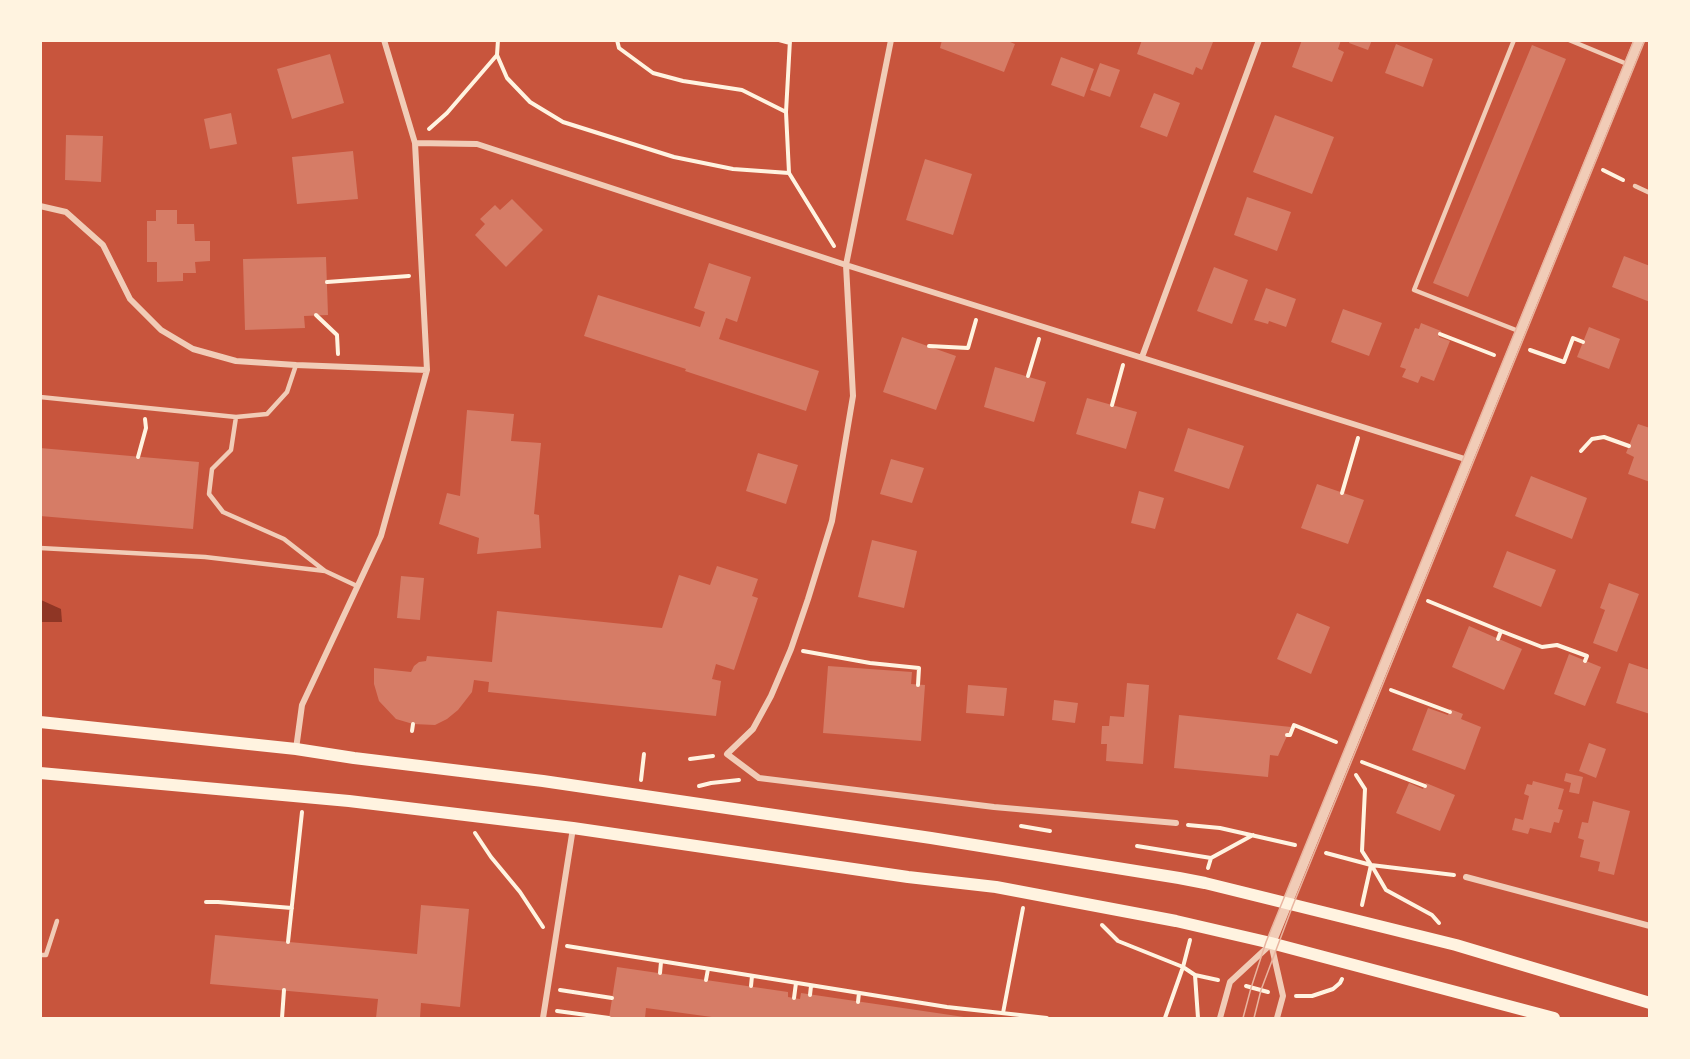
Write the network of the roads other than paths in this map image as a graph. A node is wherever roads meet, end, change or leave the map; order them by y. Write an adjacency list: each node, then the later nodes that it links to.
1 (384, 40): 8 (street)
2 (891, 40): 12 (street)
3 (1258, 40): 14 (street)
4 (1514, 40): 13 (lane)
5 (1569, 40): 7 (lane)
6 (1639, 40): 7 (street)
7 (1629, 65): 13 (street)
8 (414, 143): 12 (street); 16 (street)
9 (1633, 185): 10 (lane)
10 (1650, 193)
11 (40, 206): 15 (street)
12 (846, 265): 14 (street); 26 (street)
13 (1521, 332): 19 (street)
14 (1142, 357): 19 (street)
15 (296, 365): 16 (street); 18 (lane)
16 (427, 370): 22 (street)
17 (40, 397): 18 (lane)
18 (236, 417): 21 (lane)
19 (1469, 460): 29 (street)
20 (40, 548): 21 (lane)
21 (325, 571): 22 (lane)
22 (357, 586): 24 (street)
23 (40, 722): 24 (main road)
24 (296, 749): 29 (main road)
25 (40, 773): 27 (main road)
26 (1176, 823)
27 (573, 828): 32 (main road); 35 (street)
28 (1467, 877): 31 (street)
29 (1288, 903): 32 (street); 34 (main road)
30 (57, 921): 33 (lane)
31 (1650, 926)
32 (1271, 944): 36 (street); 37 (street); 38 (main road)
33 (40, 954)
34 (1650, 1002)
35 (543, 1018)
36 (1220, 1018)
37 (1277, 1018)
38 (1554, 1018)

